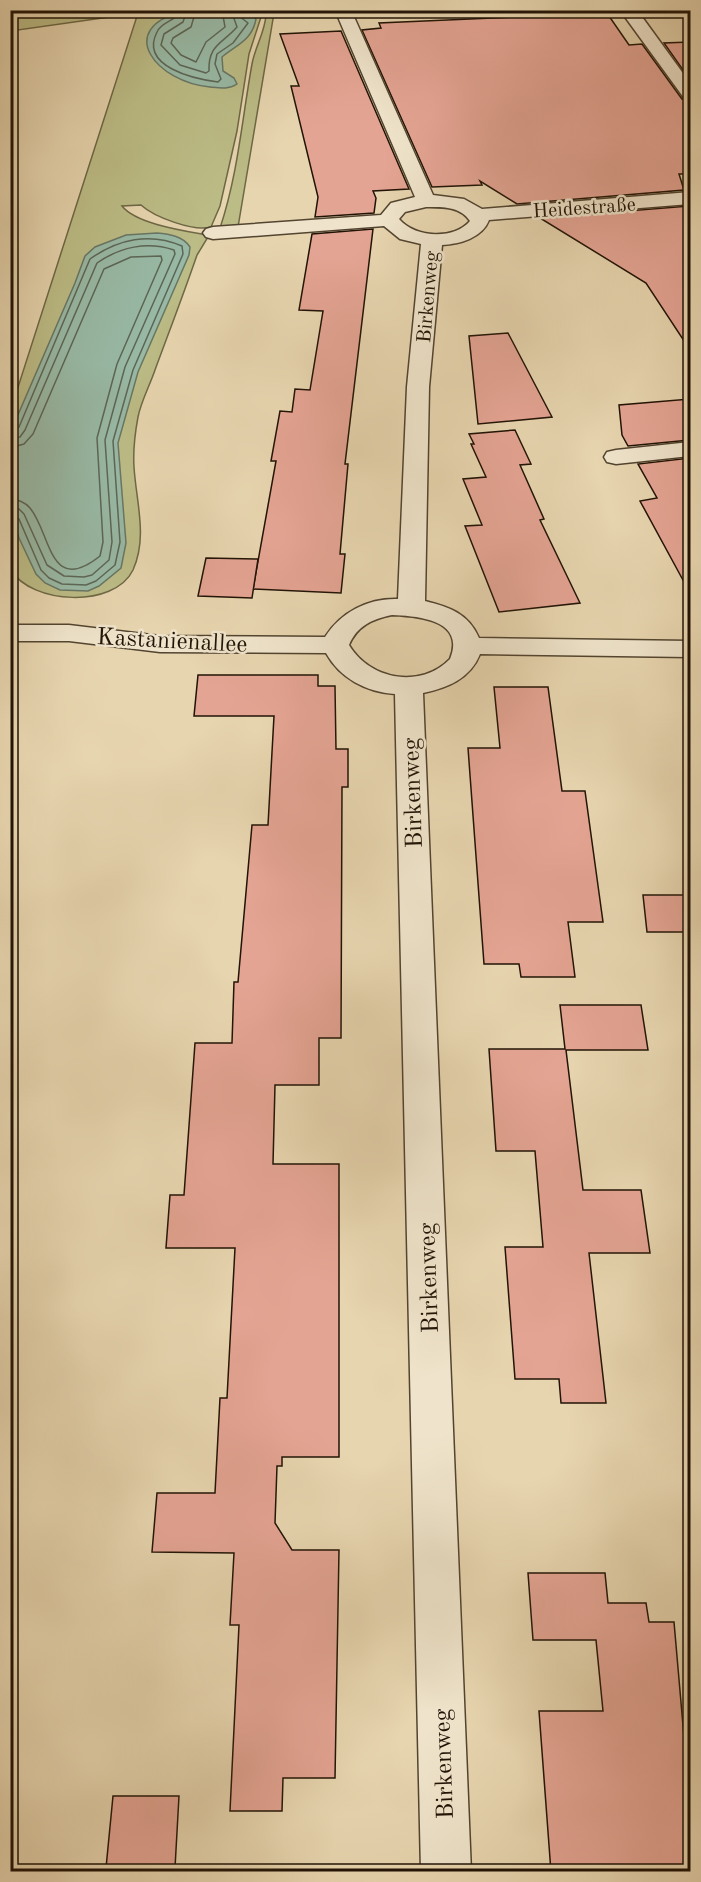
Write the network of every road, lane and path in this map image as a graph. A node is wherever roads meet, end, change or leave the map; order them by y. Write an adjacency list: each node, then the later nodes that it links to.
1 (343, 10): 5 (street)
2 (628, 10): 3 (street)
3 (690, 94)
4 (690, 198): 6 (street, Heidestraße)
5 (426, 201): 6 (street); 7 (street)
6 (478, 215): 9 (street)
7 (389, 220): 8 (street); 9 (street)
8 (213, 233)
9 (432, 239): 12 (street, Birkenweg)
10 (690, 449): 11 (street)
11 (616, 457)
12 (411, 607): 14 (street); 15 (street)
13 (10, 633): 14 (street, Kastanienallee)
14 (335, 645): 17 (street)
15 (468, 646): 16 (street); 17 (street)
16 (690, 649)
17 (409, 685): 18 (street, Birkenweg)
18 (447, 1872)

